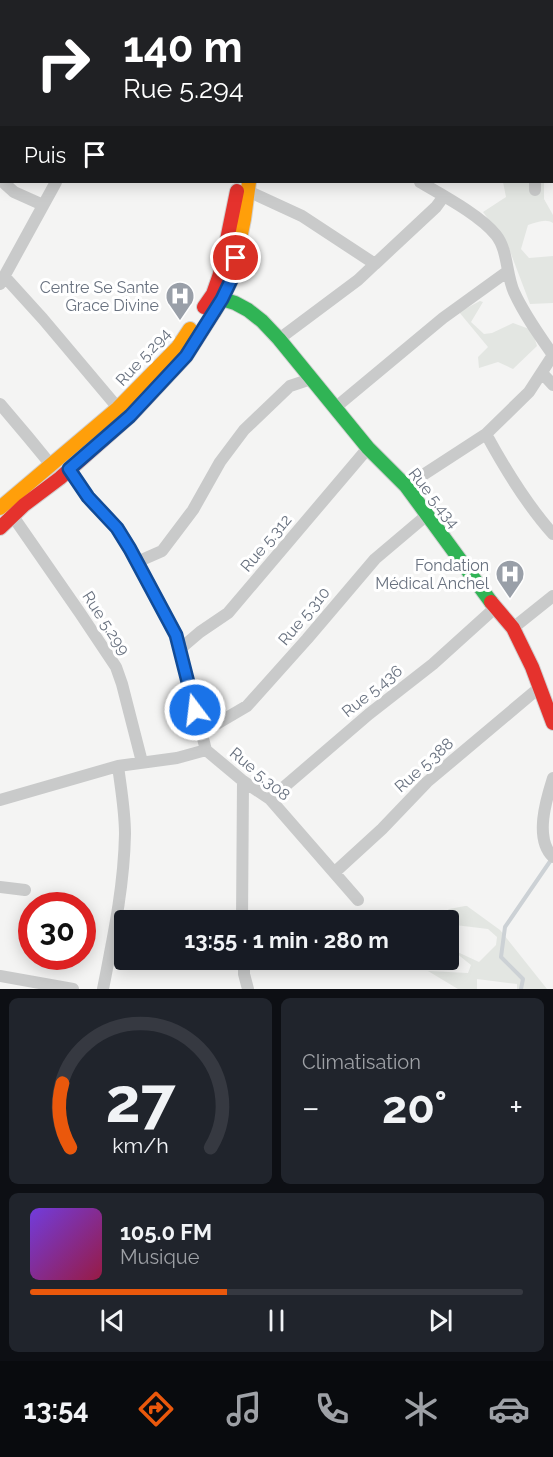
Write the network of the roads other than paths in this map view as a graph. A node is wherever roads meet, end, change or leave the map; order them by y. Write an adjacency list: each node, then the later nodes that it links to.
1 (3, 183): 6 (street)
2 (55, 183): 6 (street)
3 (422, 183): 5 (street)
4 (245, 185): 7 (street); 10 (main road, Rue 5.294); 18 (main road, Rue 5.294)
5 (444, 196): 7 (street); 8 (street)
6 (44, 205): 9 (street)
7 (375, 264): 11 (street)
8 (508, 271): 12 (street); 17 (street)
9 (2, 280): 18 (street)
10 (222, 299): 11 (main road, Rue 5.434); 22 (main road, Rue 5.294)
11 (279, 339): 14 (main road, Rue 5.434)
12 (553, 355): 13 (street)
13 (542, 373): 15 (street); 19 (street)
14 (311, 379): 17 (main road, Rue 5.434); 29 (street)
15 (553, 385)
16 (0, 404): 21 (street)
17 (336, 407): 20 (main road, Rue 5.434)
18 (118, 408): 21 (main road, Rue 5.294)
19 (486, 434): 23 (street); 28 (street)
20 (368, 448): 23 (main road, Rue 5.434); 33 (street, Rue 5.312)
21 (51, 465): 24 (main road, Rue 5.294)
22 (69, 469): 25 (main road, Rue 5.294); 29 (street, Rue 5.308)
23 (406, 486): 26 (main road, Rue 5.434)
24 (0, 508)
25 (12, 515): 27 (main road, Rue 5.294); 38 (street, Rue 5.299)
26 (427, 515): 31 (main road, Rue 5.434); 36 (street, Rue 5.310)
27 (0, 528)
28 (553, 534)
29 (137, 562): 33 (street, Rue 5.308)
30 (553, 596): 32 (street)
31 (495, 608): 32 (main road, Rue 5.434); 42 (street, Rue 5.436)
32 (513, 628): 34 (main road, Rue 5.434)
33 (180, 649): 36 (street, Rue 5.308)
34 (540, 687): 35 (main road, Rue 5.434); 45 (street, Rue 5.388)
35 (553, 723)
36 (201, 733): 37 (street, Rue 5.308)
37 (206, 750): 38 (street); 41 (street, Rue 5.308)
38 (142, 762): 39 (street)
39 (118, 766): 43 (street); 53 (street)
40 (553, 778): 44 (street)
41 (243, 781): 42 (street, Rue 5.308); 49 (street)
42 (270, 799): 45 (street, Rue 5.308)
43 (0, 800)
44 (551, 855)
45 (335, 872): 48 (street, Rue 5.308)
46 (0, 888): 47 (street)
47 (26, 890)
48 (358, 900)
49 (242, 910)
50 (244, 970): 54 (street)
51 (0, 976): 52 (street)
52 (73, 989)
53 (103, 989)
54 (248, 989)

